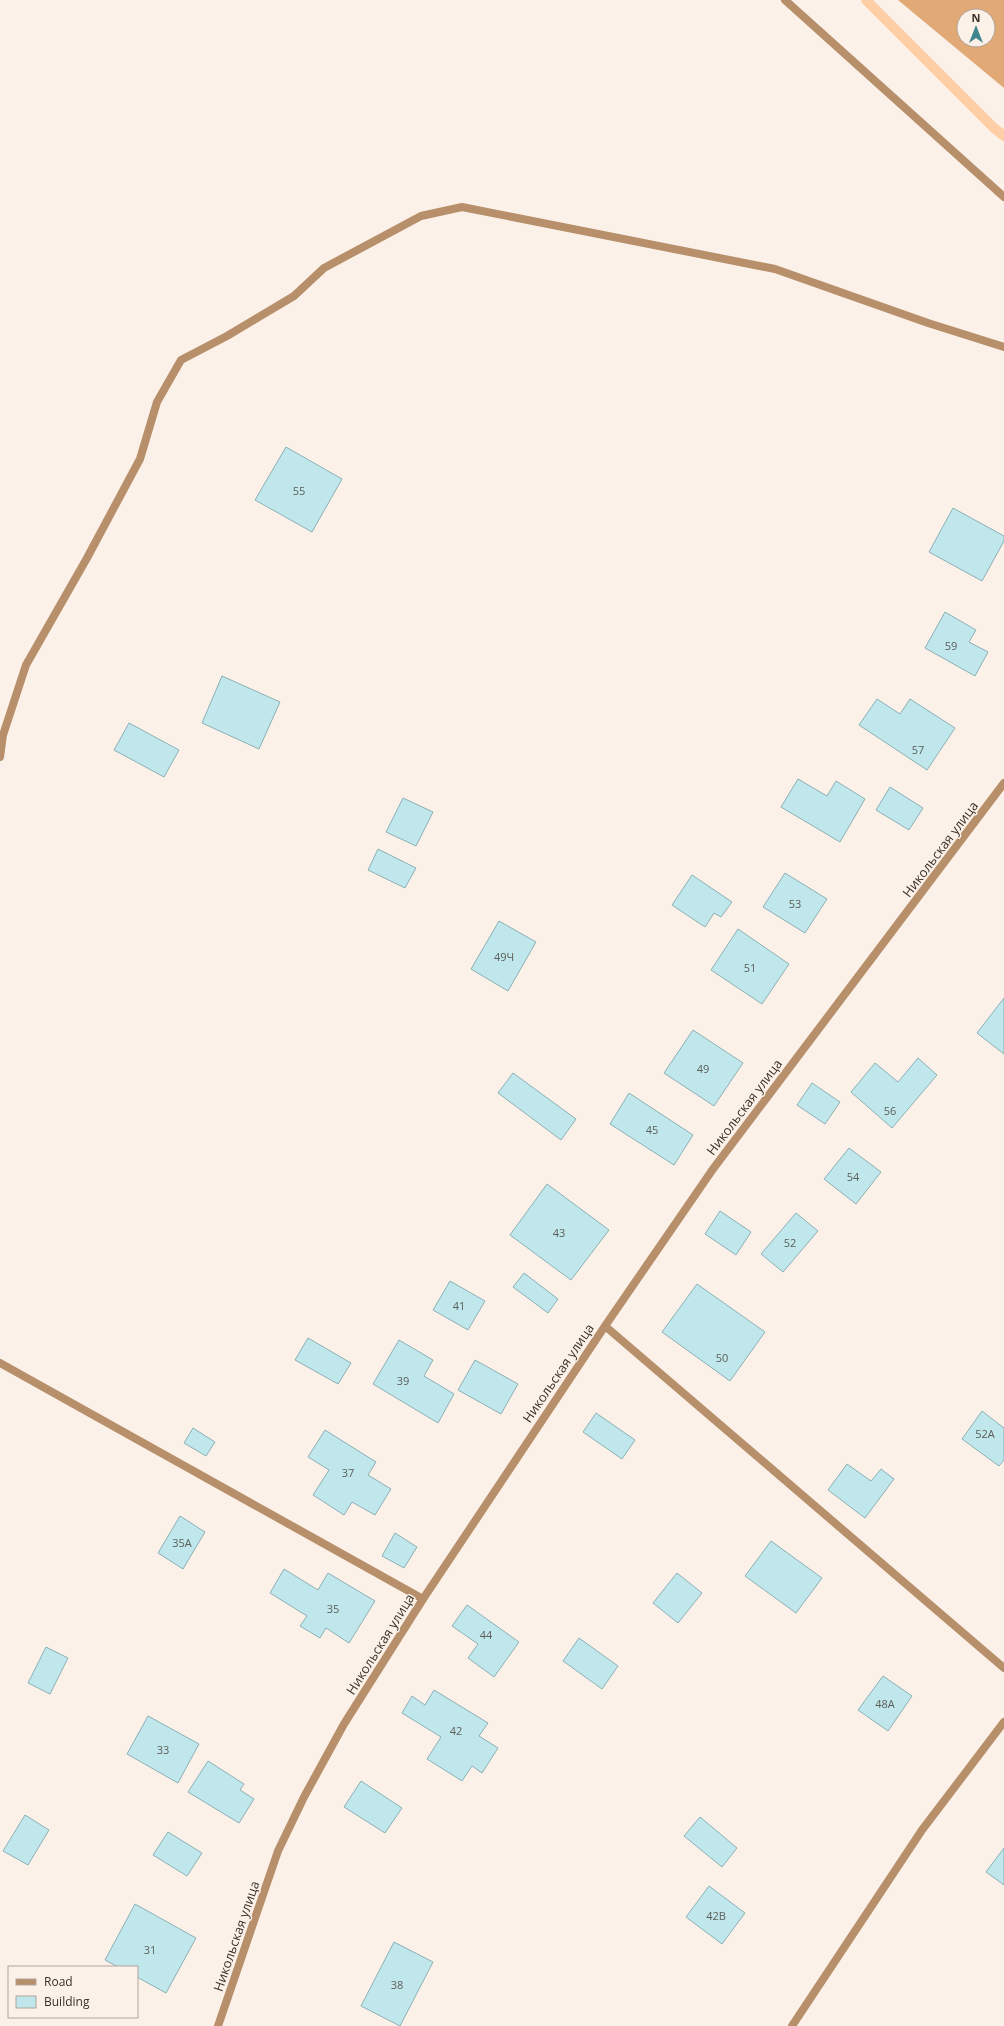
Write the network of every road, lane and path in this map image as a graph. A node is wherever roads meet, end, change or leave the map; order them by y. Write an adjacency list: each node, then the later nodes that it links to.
1 (785, 0): 2 (street)
2 (1004, 197)
3 (1004, 347): 4 (street)
4 (0, 757)
5 (1004, 783): 6 (street, Никольская улица)
6 (605, 1326): 8 (street, Никольская улица); 9 (street)
7 (0, 1363): 8 (street)
8 (423, 1599): 11 (street, Никольская улица)
9 (1004, 1668)
10 (1004, 1722): 12 (street)
11 (218, 2026)
12 (792, 2026)

